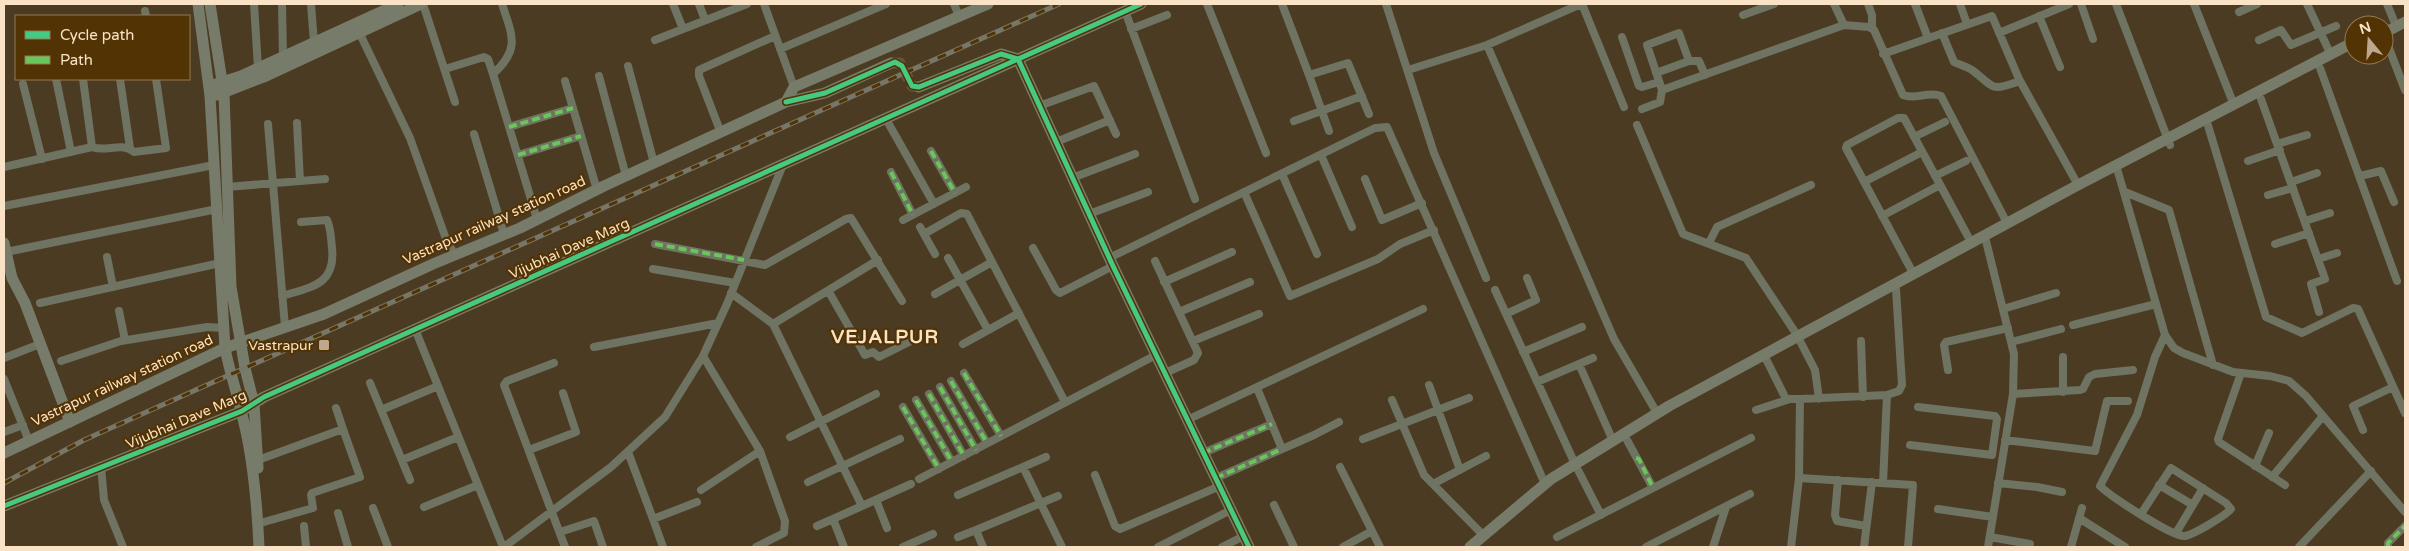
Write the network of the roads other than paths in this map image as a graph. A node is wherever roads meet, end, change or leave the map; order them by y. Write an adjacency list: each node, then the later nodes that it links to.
1 (198, 4): 93 (street)
2 (210, 4): 90 (street)
3 (254, 4): 71 (street)
4 (282, 4): 65 (street)
5 (311, 4): 58 (street)
6 (398, 4): 58 (street)
7 (422, 4): 48 (street); 74 (street)
8 (502, 4): 77 (street)
9 (673, 4): 46 (street)
10 (699, 4): 40 (street)
11 (747, 4): 40 (street)
12 (764, 4): 52 (street)
13 (886, 4): 61 (street)
14 (954, 4): 38 (street)
15 (988, 4): 38 (street)
16 (1141, 4): 33 (street, Vijubhai Dave Marg)
17 (1208, 4): 129 (street)
18 (1282, 4): 80 (street)
19 (1386, 4): 75 (street)
20 (1581, 4): 59 (street); 100 (street)
21 (1774, 4): 32 (street)
22 (1834, 4): 43 (street)
23 (1868, 4): 45 (street)
24 (1915, 4): 54 (street)
25 (1960, 4): 42 (street)
26 (2070, 4): 39 (street)
27 (2081, 4): 55 (street)
28 (2116, 4): 122 (street)
29 (2194, 4): 98 (street)
30 (2256, 4): 34 (street)
31 (2307, 4): 51 (street)
32 (1755, 7): 37 (street)
33 (1124, 11): 47 (street); 66 (street, Vijubhai Dave Marg)
34 (2239, 12)
35 (2405, 14): 41 (street)
36 (1166, 15): 47 (street)
37 (1743, 15)
38 (959, 16): 89 (street)
39 (2039, 16): 50 (street); 72 (street)
40 (705, 20): 46 (street)
41 (2394, 23)
42 (1967, 24): 49 (street); 50 (street)
43 (1844, 25): 45 (street); 78 (street)
44 (2336, 26): 51 (street)
45 (1872, 28): 62 (street)
46 (683, 29): 56 (street)
47 (1132, 29): 165 (street)
48 (359, 32): 90 (street); 195 (street)
49 (1942, 33): 54 (street); 86 (street)
50 (1999, 33): 86 (street)
51 (2321, 33): 57 (street); 63 (street)
52 (776, 36): 61 (street); 115 (street)
53 (1622, 37): 88 (street)
54 (1928, 38): 62 (street)
55 (2093, 39)
56 (655, 40)
57 (2259, 40)
58 (314, 43): 65 (street)
59 (1487, 45): 75 (street); 306 (street)
60 (2344, 48): 63 (street)
61 (780, 50): 89 (street)
62 (1883, 54): 178 (street)
63 (2331, 55): 98 (street)
64 (2344, 55): 73 (street)
65 (283, 57): 71 (street)
66 (1018, 59): 91 (street); 99 (street); 105 (street, Vijubhai Dave Marg)
67 (1689, 61): 76 (street); 76 (street); 78 (street)
68 (2394, 61): 92 (street)
69 (891, 64): 97 (street, Vastrapur railway station road)
70 (628, 66): 136 (street)
71 (258, 68): 90 (street)
72 (2060, 68)
73 (2320, 68): 95 (street); 146 (street)
74 (444, 69): 77 (street); 96 (street)
75 (1408, 70): 209 (street)
76 (1656, 73): 88 (street)
77 (493, 74): 113 (street)
78 (1705, 75): 88 (street)
79 (599, 76): 144 (street)
80 (1309, 76): 94 (street); 103 (street)
81 (56, 80): 127 (street)
82 (83, 80): 123 (street)
83 (120, 80): 125 (street)
84 (156, 80): 125 (street)
85 (566, 81): 101 (street)
86 (2020, 81): 155 (street)
87 (23, 84): 133 (street)
88 (1661, 86): 102 (street)
89 (794, 87): 97 (street)
90 (223, 88): 93 (street); 157 (street)
91 (919, 88)
92 (2405, 90)
93 (210, 91): 137 (street)
94 (1362, 96): 103 (street); 104 (street)
95 (2261, 99): 109 (street); 124 (street)
96 (455, 102)
97 (786, 102): 115 (street, Vastrapur railway station road)
98 (2234, 105): 109 (street)
99 (1039, 106): 106 (street); 121 (street)
100 (1624, 107)
101 (573, 108): 113 (street); 119 (street)
102 (1642, 109)
103 (1322, 111): 107 (street); 114 (street)
104 (1369, 114)
105 (886, 119): 139 (street, Vijubhai Dave Marg); 168 (street)
106 (1110, 120): 117 (street); 121 (street)
107 (1294, 121)
108 (1945, 122): 120 (street)
109 (2207, 122): 122 (street); 281 (street)
110 (297, 123): 150 (street)
111 (268, 124): 152 (street)
112 (1637, 125): 188 (street)
113 (509, 127): 131 (street)
114 (1329, 131)
115 (721, 133): 136 (street, Vastrapur railway station road)
116 (474, 134): 184 (street)
117 (1116, 134)
118 (2307, 135): 124 (street)
119 (581, 136): 131 (street); 159 (street)
120 (1914, 138): 128 (street); 151 (street)
121 (1056, 142): 147 (street)
122 (2169, 142): 140 (street)
123 (92, 147): 125 (street); 127 (street)
124 (2279, 147): 135 (street); 156 (street)
125 (130, 148)
126 (931, 151): 163 (street)
127 (72, 152): 133 (street)
128 (1922, 152): 145 (street); 151 (street)
129 (1266, 153)
130 (1135, 154): 147 (street)
131 (518, 155): 175 (street)
132 (1321, 155): 142 (street); 166 (street); 181 (street)
133 (42, 158): 138 (street)
134 (1966, 161): 145 (street)
135 (2248, 161)
136 (654, 163): 144 (street, Vastrapur railway station road)
137 (214, 165): 169 (street); 170 (street)
138 (4, 167)
139 (782, 167): 201 (street); 243 (street, Vijubhai Dave Marg)
140 (2117, 168): 155 (street); 162 (street); 186 (street)
141 (891, 172): 173 (street)
142 (1282, 174): 161 (street); 197 (street)
143 (2317, 174): 156 (street)
144 (626, 176): 159 (street, Vastrapur railway station road)
145 (1935, 176): 154 (street)
146 (2360, 176): 167 (street); 213 (street)
147 (1072, 178): 172 (street)
148 (325, 179): 150 (street)
149 (1365, 179): 166 (street)
150 (300, 181): 152 (street)
151 (1864, 182): 174 (street)
152 (272, 183): 157 (street); 224 (street)
153 (1811, 185): 188 (street)
154 (1940, 185): 174 (street); 187 (street)
155 (2078, 185): 178 (street)
156 (2292, 185): 164 (street); 179 (street)
157 (228, 187): 252 (street)
158 (966, 187): 163 (street)
159 (597, 190): 175 (street, Vastrapur railway station road)
160 (1148, 192): 172 (street)
161 (1244, 192): 182 (street); 205 (street)
162 (2125, 192): 227 (street); 268 (street)
163 (955, 193): 168 (street)
164 (2268, 196)
165 (1195, 199)
166 (1422, 202): 182 (street)
167 (2394, 202)
168 (934, 204): 173 (street)
169 (4, 206)
170 (217, 209): 191 (street); 206 (street)
171 (2330, 213): 179 (street)
172 (1089, 214): 205 (street)
173 (913, 215): 176 (street)
174 (1882, 216): 208 (street)
175 (537, 219): 184 (street, Vastrapur railway station road)
176 (903, 220)
177 (301, 222): 224 (street)
178 (2007, 222): 187 (street)
179 (2305, 222): 183 (street)
180 (920, 227): 185 (street)
181 (1352, 227)
182 (1434, 230): 368 (street)
183 (2309, 233): 190 (street); 200 (street)
184 (504, 234): 195 (street, Vastrapur railway station road)
185 (924, 234): 196 (street); 204 (street)
186 (1986, 241): 218 (street); 229 (street)
187 (1971, 242): 208 (street)
188 (1709, 243): 247 (street)
189 (655, 244): 201 (street)
190 (2275, 244)
191 (5, 248): 211 (street)
192 (1033, 248): 205 (street)
193 (1232, 252): 214 (street)
194 (2337, 253): 200 (street)
195 (454, 254): 239 (street, Vastrapur railway station road)
196 (935, 254)
197 (1317, 254)
198 (107, 257): 217 (street)
199 (948, 258): 212 (street)
200 (2318, 259): 232 (street)
201 (744, 260): 202 (street); 216 (street)
202 (878, 260): 220 (street); 225 (street)
203 (1155, 261): 214 (street)
204 (992, 262): 212 (street); 233 (street)
205 (1111, 262): 259 (street)
206 (220, 263): 217 (street); 241 (street)
207 (653, 269): 216 (street)
208 (1912, 273): 247 (street)
209 (1486, 278)
210 (1527, 278): 235 (street)
211 (8, 279): 254 (street)
212 (960, 280): 223 (street); 245 (street)
213 (2397, 281)
214 (1164, 282): 231 (street)
215 (1250, 282): 231 (street)
216 (735, 283): 221 (street)
217 (113, 287): 226 (street)
218 (1896, 289): 247 (street); 288 (street)
219 (1495, 290): 235 (street)
220 (828, 292): 237 (street); 249 (street)
221 (731, 293): 236 (street); 237 (street)
222 (2056, 293): 229 (street)
223 (934, 294)
224 (282, 296): 239 (street)
225 (902, 300)
226 (40, 304)
227 (2156, 304): 238 (street); 246 (street)
228 (1423, 309): 282 (street)
229 (2003, 309): 242 (street)
230 (119, 311): 248 (street)
231 (1179, 312): 250 (street)
232 (2319, 312)
233 (1019, 313): 245 (street); 297 (street)
234 (1259, 314): 250 (street)
235 (1506, 314): 258 (street)
236 (718, 323): 257 (street); 260 (street)
237 (773, 324): 311 (street)
238 (2073, 325)
239 (285, 327): 252 (street, Vastrapur railway station road)
240 (1582, 327): 258 (street)
241 (224, 328): 248 (street); 256 (street)
242 (2008, 328): 253 (street); 269 (street)
243 (415, 329): 279 (street); 298 (street, Vijubhai Dave Marg)
244 (2061, 329): 253 (street)
245 (988, 330): 255 (street)
246 (2164, 335): 268 (street); 396 (street)
247 (1799, 338): 264 (street); 292 (street); 306 (street)
248 (125, 340): 265 (street)
249 (911, 341)
250 (1192, 341): 272 (street)
251 (1861, 341): 289 (street)
252 (240, 342): 256 (street, Vastrapur railway station road); 298 (street)
253 (2011, 342): 287 (street)
254 (40, 344): 261 (street); 310 (street)
255 (963, 344)
256 (226, 348): 305 (street); 310 (street, Vastrapur railway station road)
257 (594, 348)
258 (1523, 352): 276 (street)
259 (1156, 355): 272 (street); 297 (street)
260 (703, 356): 337 (street); 338 (street)
261 (4, 358)
262 (1593, 358): 267 (street)
263 (2063, 358): 283 (street)
264 (1766, 359): 295 (street); 329 (street)
265 (60, 360)
266 (554, 363): 335 (street)
267 (1579, 364): 276 (street); 328 (street)
268 (2213, 365): 273 (street)
269 (1948, 370)
270 (2133, 370): 283 (street)
271 (964, 373): 322 (street)
272 (1165, 373): 309 (street)
273 (2241, 373): 308 (street); 349 (street)
274 (4, 379): 315 (street)
275 (951, 381): 332 (street)
276 (1537, 382): 352 (street)
277 (370, 383): 302 (street)
278 (1429, 385): 303 (street)
279 (438, 386): 302 (street); 323 (street)
280 (940, 387): 336 (street)
281 (2393, 387): 307 (street); 319 (street)
282 (1257, 388): 309 (street); 313 (street)
283 (2063, 392): 287 (street)
284 (563, 393): 335 (street)
285 (876, 394): 311 (street)
286 (929, 394): 341 (street)
287 (2013, 394): 317 (street)
288 (1887, 395): 289 (street); 365 (street)
289 (1863, 397): 292 (street)
290 (1469, 398): 303 (street)
291 (1800, 399): 292 (street); 295 (street); 358 (street)
292 (1819, 399)
293 (916, 400): 346 (street)
294 (1392, 400): 314 (street)
295 (1787, 400): 304 (street)
296 (2128, 401): 330 (street)
297 (1065, 402): 322 (street)
298 (254, 404): 305 (street, Vijubhai Dave Marg); 344 (street)
299 (904, 406): 353 (street)
300 (1918, 407): 316 (street)
301 (336, 408): 318 (street)
302 (381, 410): 345 (street)
303 (1438, 410): 314 (street); 354 (street)
304 (1756, 410)
305 (242, 411): 347 (street, Vijubhai Dave Marg); 420 (street)
306 (1657, 413): 328 (street)
307 (2405, 413)
308 (2323, 416): 355 (street); 357 (street)
309 (1187, 420): 340 (street)
310 (70, 422): 331 (street, Vastrapur railway station road)
311 (822, 422): 324 (street); 348 (street)
312 (1338, 422): 334 (street)
313 (1272, 424): 334 (street); 340 (street)
314 (1402, 424): 327 (street); 367 (street)
315 (23, 425): 320 (street); 331 (street)
316 (1996, 425): 317 (street); 333 (street)
317 (2007, 426): 330 (street)
318 (344, 429): 344 (street); 402 (street)
319 (2363, 430)
320 (4, 432)
321 (2269, 433): 349 (street)
322 (1001, 436): 332 (street)
323 (458, 437): 345 (street); 370 (street)
324 (790, 437)
325 (1751, 438): 373 (street)
326 (900, 439): 348 (street)
327 (1363, 439)
328 (1613, 440): 352 (street)
329 (1627, 440): 352 (street); 373 (street)
330 (2004, 440): 369 (street)
331 (29, 441): 339 (street, Vastrapur railway station road)
332 (987, 443): 336 (street)
333 (1910, 445)
334 (1282, 449): 363 (street)
335 (529, 450): 393 (street)
336 (976, 450): 341 (street)
337 (760, 451): 375 (street); 429 (street)
338 (628, 452): 393 (street); 400 (street)
339 (4, 453)
340 (1203, 453): 363 (street)
341 (964, 456): 346 (street)
342 (1486, 456): 354 (street)
343 (1046, 457): 350 (street)
344 (258, 460): 402 (street)
345 (402, 460): 360 (street)
346 (952, 462): 353 (street)
347 (101, 466): 385 (street, Vijubhai Dave Marg); 419 (street)
348 (843, 466): 362 (street); 387 (street)
349 (2255, 466): 357 (street)
350 (1023, 467): 378 (street); 382 (street)
351 (1340, 467): 409 (street)
352 (1576, 467): 368 (street); 397 (street); 441 (street)
353 (940, 469): 359 (street)
354 (1460, 470): 367 (street)
355 (2371, 471): 394 (street); 450 (street)
356 (1095, 475): 363 (street)
357 (2272, 477): 372 (street)
358 (1799, 478): 361 (street); 444 (street)
359 (920, 479)
360 (410, 480)
361 (1838, 480): 364 (street); 405 (street)
362 (808, 482)
363 (1218, 482): 392 (street)
364 (1872, 482): 365 (street); 405 (street)
365 (1883, 483): 446 (street)
366 (911, 484): 380 (street)
367 (1433, 484): 414 (street)
368 (1544, 484): 414 (street)
369 (1998, 484): 376 (street); 398 (street)
370 (478, 485): 386 (street); 425 (street)
371 (2160, 485): 374 (street); 384 (street); 396 (street)
372 (2285, 485)
373 (1653, 488): 397 (street)
374 (2203, 488): 384 (street); 411 (street)
375 (701, 490)
376 (2062, 492)
377 (1750, 494): 388 (street)
378 (958, 495)
379 (1058, 496): 382 (street)
380 (876, 500): 387 (street); 407 (street)
381 (697, 502): 400 (street)
382 (1040, 503): 408 (street); 433 (street)
383 (1274, 505): 437 (street)
384 (2193, 505): 411 (street)
385 (4, 506)
386 (424, 506)
387 (862, 506): 401 (street)
388 (1726, 507): 442 (street); 443 (street)
389 (373, 508): 424 (street)
390 (2082, 508): 399 (street)
391 (1938, 509): 398 (street)
392 (1231, 510): 413 (street); 434 (street)
393 (553, 511): 410 (street); 425 (street)
394 (2405, 512)
395 (338, 513): 423 (street)
396 (2141, 514): 411 (street)
397 (1601, 515): 416 (street)
398 (1993, 517): 417 (street)
399 (2079, 518): 448 (street); 449 (street)
400 (653, 519): 428 (street)
401 (833, 519): 404 (street); 430 (street)
402 (264, 522): 421 (street)
403 (304, 526): 422 (street)
404 (817, 526)
405 (1866, 526): 445 (street)
406 (2405, 526): 451 (street)
407 (887, 528)
408 (976, 530): 415 (street); 432 (street)
409 (1372, 531): 438 (street); 439 (street)
410 (560, 532): 426 (street); 427 (street)
411 (2176, 533)
412 (933, 534): 431 (street)
413 (1244, 536): 435 (street); 436 (street)
414 (1484, 536): 440 (street)
415 (958, 537)
416 (1557, 537)
417 (1990, 537): 418 (street); 447 (street)
418 (2030, 544)
419 (123, 547)
420 (260, 547)
421 (266, 547)
422 (306, 547)
423 (348, 547)
424 (388, 547)
425 (503, 547)
426 (565, 547)
427 (604, 547)
428 (663, 547)
429 (756, 547)
430 (844, 547)
431 (903, 547)
432 (983, 547)
433 (1062, 547)
434 (1158, 547)
435 (1222, 547)
436 (1249, 547)
437 (1294, 547)
438 (1343, 547)
439 (1380, 547)
440 (1470, 547)
441 (1481, 547)
442 (1646, 547)
443 (1713, 547)
444 (1791, 547)
445 (1864, 547)
446 (1908, 547)
447 (1988, 547)
448 (2071, 547)
449 (2125, 547)
450 (2298, 547)
451 (2388, 547)

